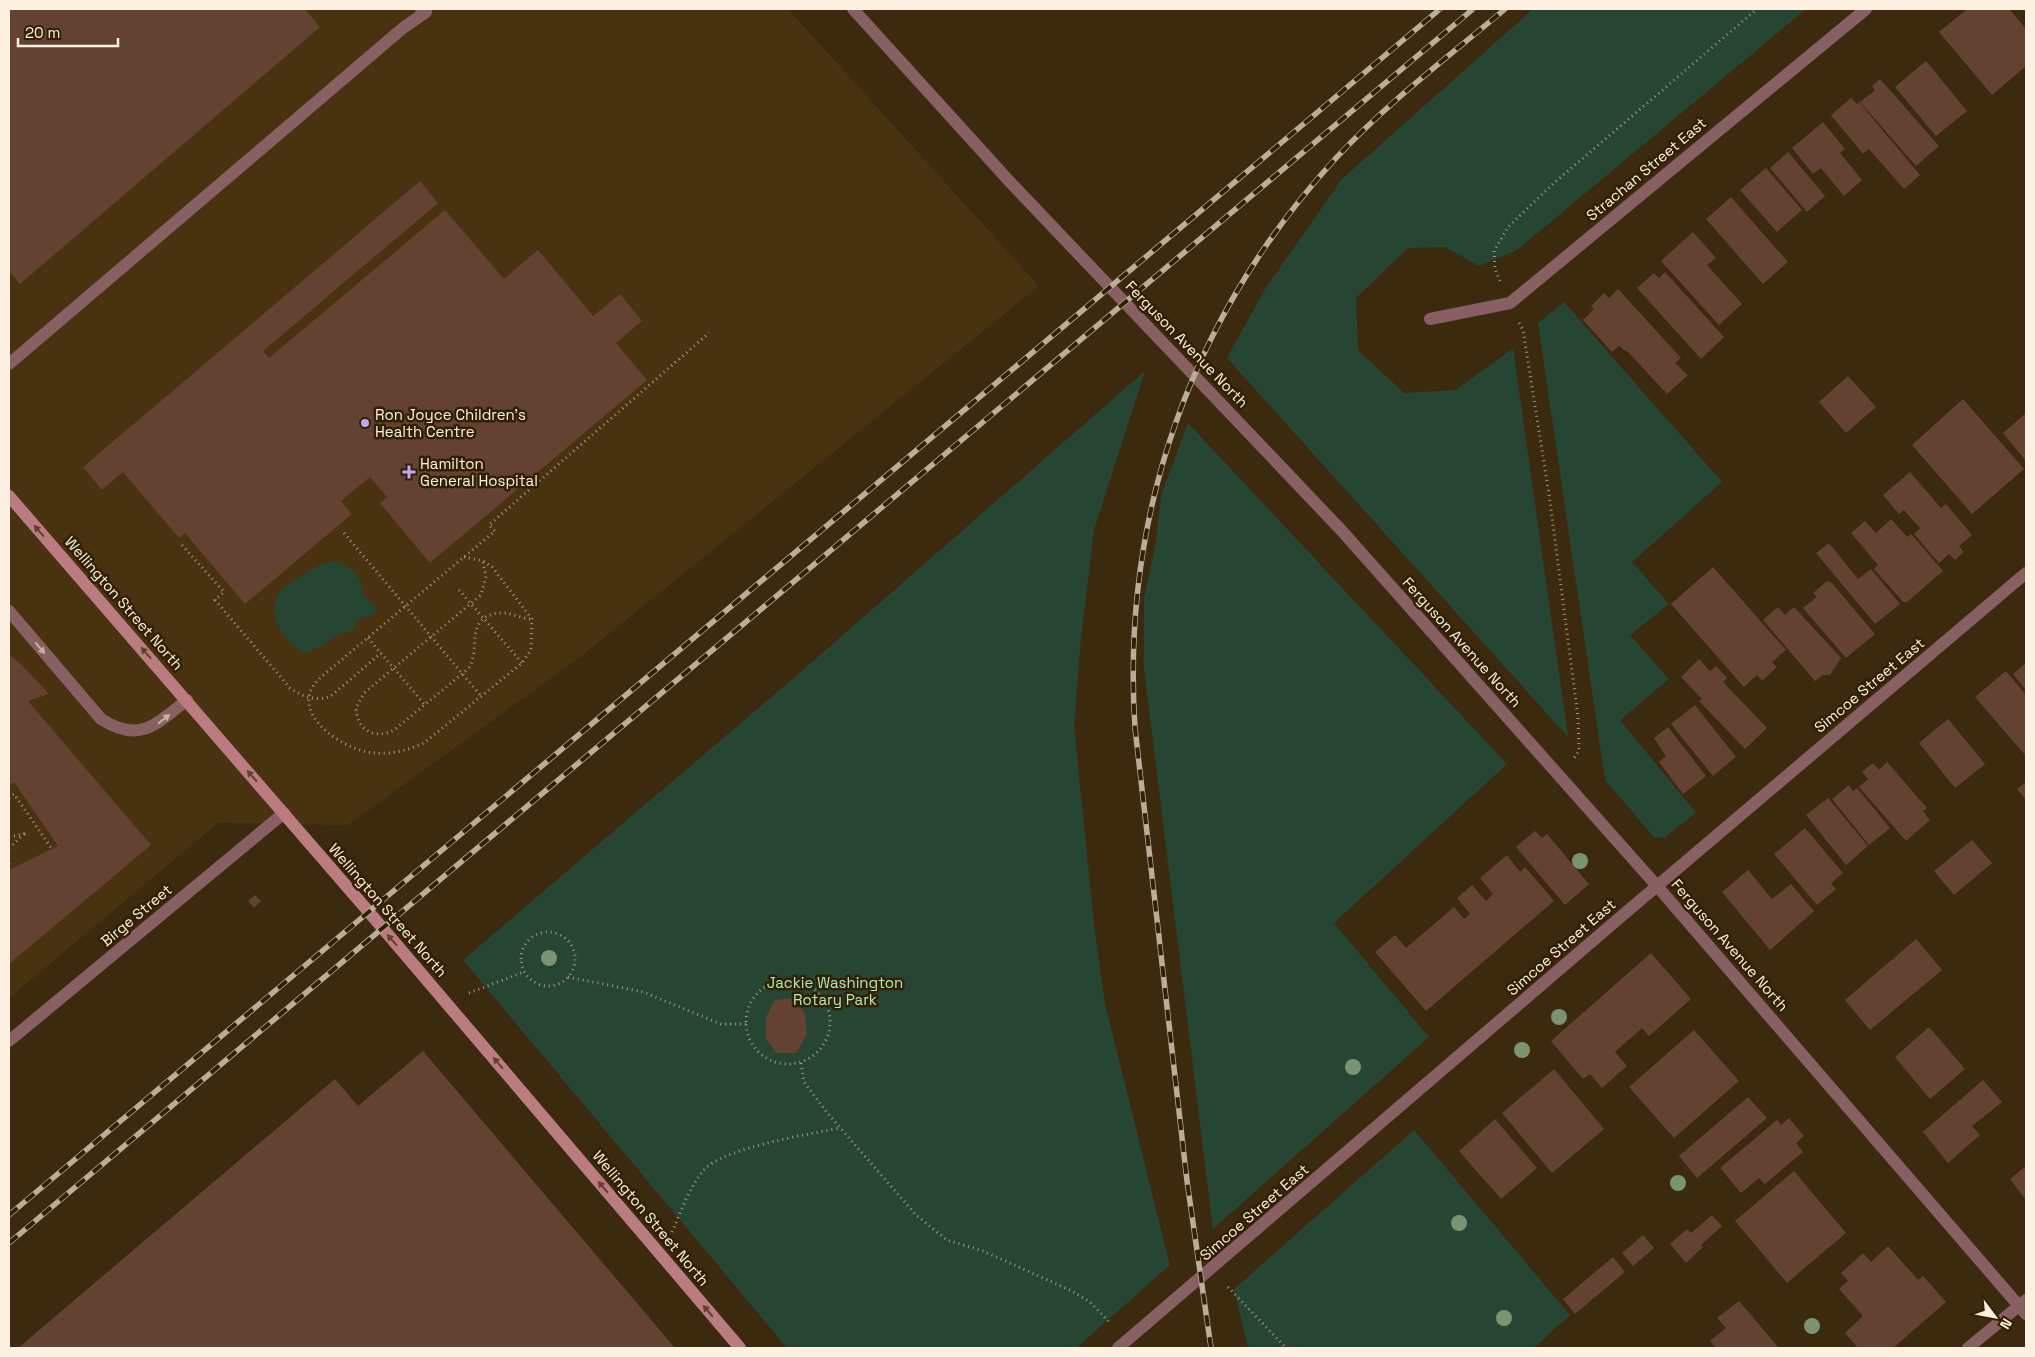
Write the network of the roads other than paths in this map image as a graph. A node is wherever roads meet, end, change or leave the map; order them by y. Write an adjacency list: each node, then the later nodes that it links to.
1 (422, 9): 5 (street)
2 (853, 9): 11 (street, Ferguson Avenue North)
3 (1866, 9): 4 (street, Strachan Street East)
4 (1430, 319)
5 (9, 364)
6 (10, 500): 9 (main road, Wellington Street North, one-way to 6)
7 (2026, 573): 11 (street, Simcoe Street East)
8 (9, 611): 9 (street, one-way to 9)
9 (187, 700): 10 (main road, Wellington Street North, one-way to 9)
10 (284, 814): 12 (street, Birge Street); 15 (main road, Wellington Street North, one-way to 10)
11 (1657, 886): 13 (street, Ferguson Avenue North); 14 (street, Simcoe Street East)
12 (9, 1041)
13 (2024, 1307): 16 (street)
14 (1123, 1344)
15 (740, 1348)
16 (1968, 1348)

